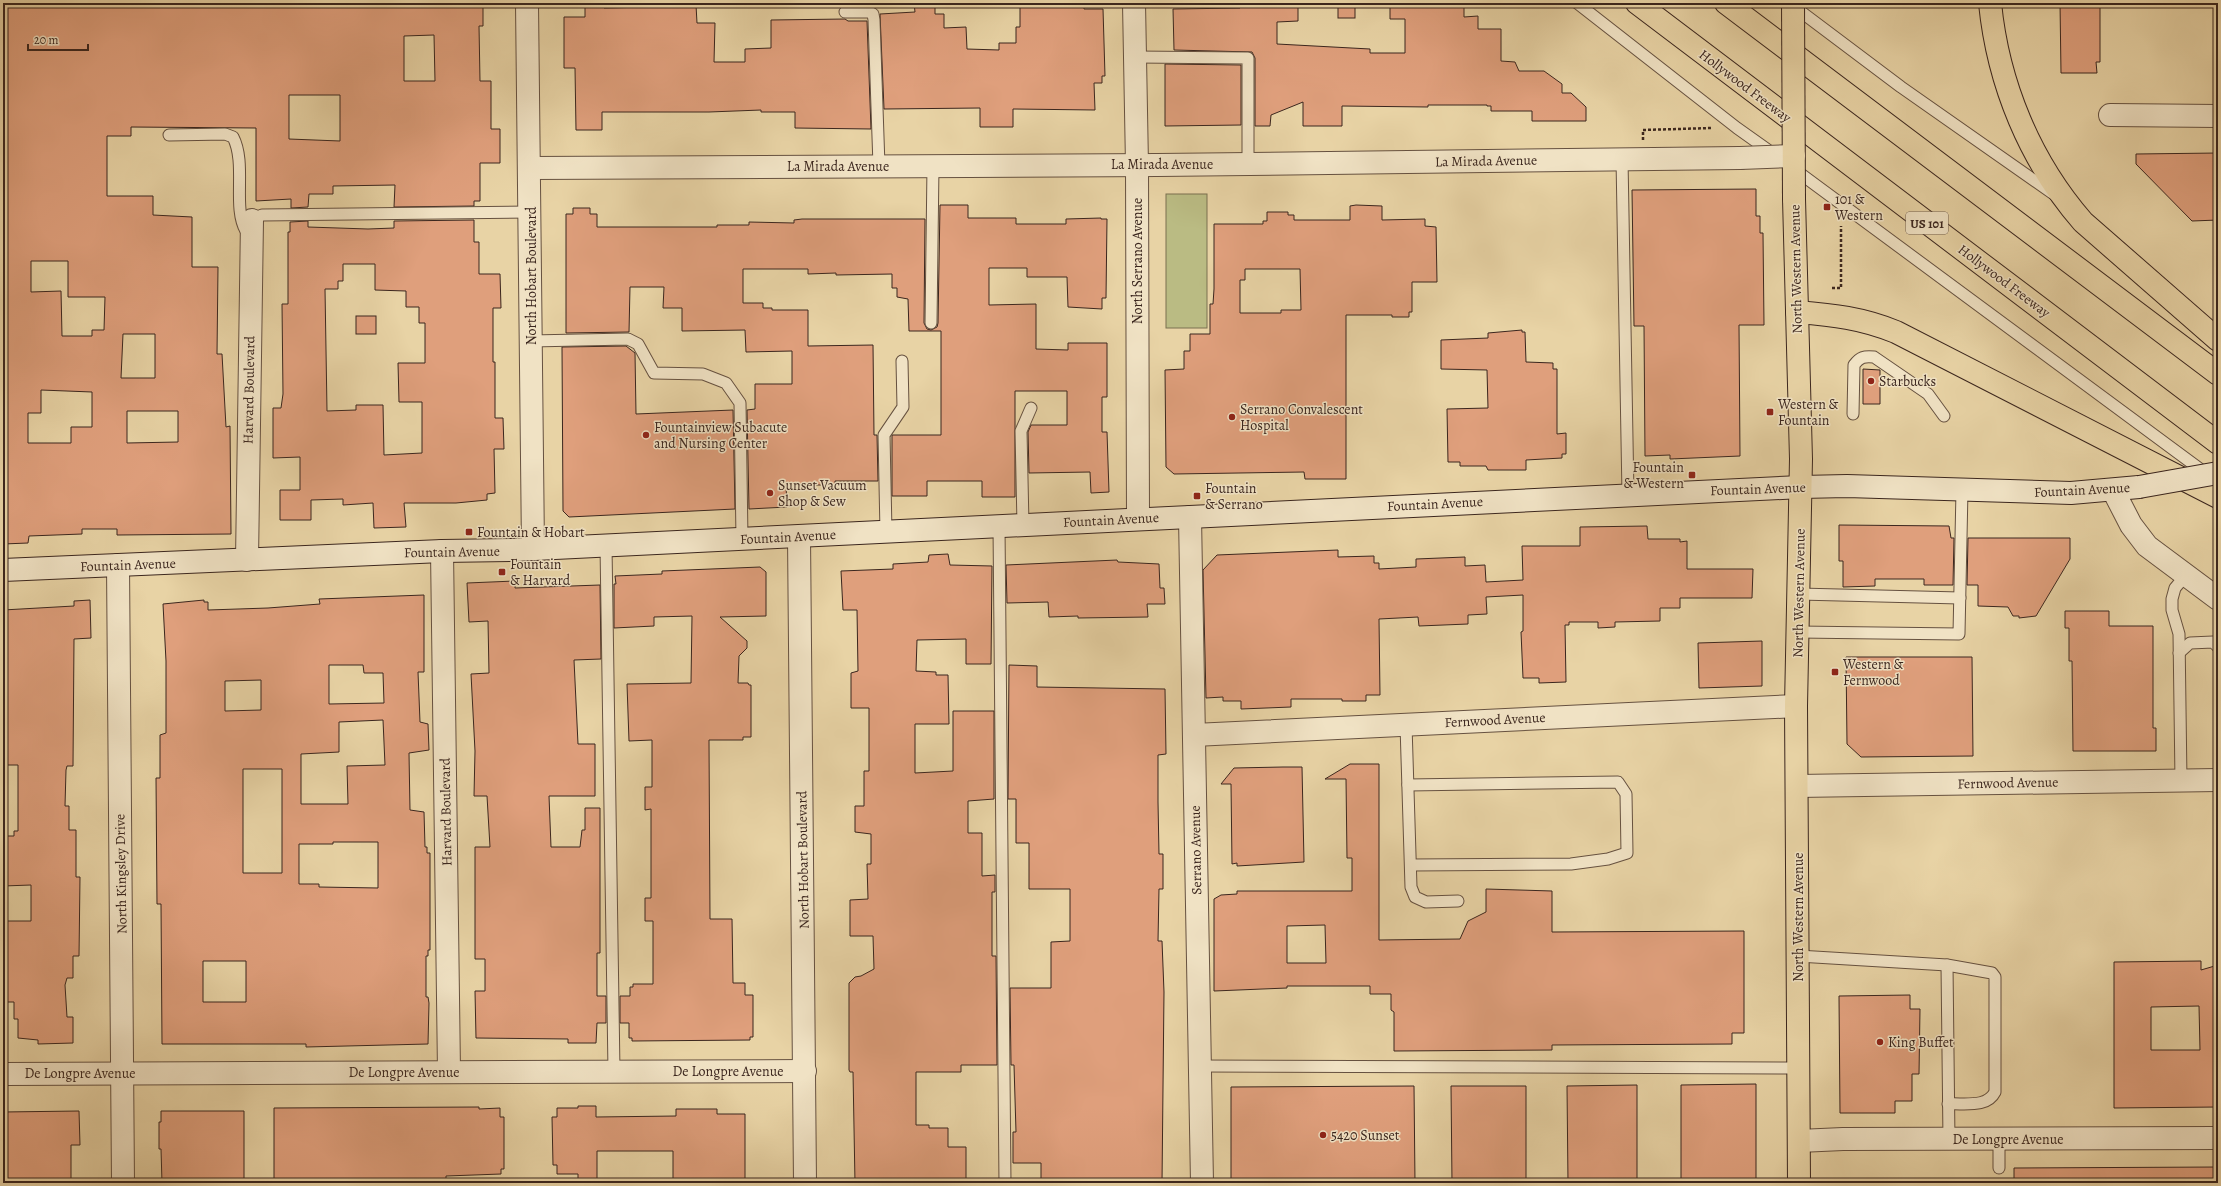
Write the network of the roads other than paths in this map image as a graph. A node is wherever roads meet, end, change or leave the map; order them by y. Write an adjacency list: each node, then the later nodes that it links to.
1 (527, 3): 20 (street, North Hobart Boulevard)
2 (1134, 3): 10 (street, North Serrano Avenue)
3 (1577, 3): 35 (lane)
4 (1637, 3): 33 (main road, Hollywood Freeway / US 101)
5 (1726, 3): 29 (main road)
6 (1789, 3): 21 (lane)
7 (1793, 3): 14 (main road, North Western Avenue, bridge)
8 (1990, 3): 21 (main road)
9 (845, 12): 18 (lane)
10 (1135, 57): 16 (lane); 17 (street, North Serrano Avenue)
11 (2110, 116): 12 (street)
12 (2218, 116)
13 (169, 135): 23 (lane)
14 (1794, 156): 15 (street, La Mirada Avenue, bridge); 24 (main road, North Western Avenue, bridge)
15 (1622, 159): 16 (street, La Mirada Avenue); 39 (lane)
16 (1248, 163): 17 (street, La Mirada Avenue)
17 (1137, 165): 19 (street, La Mirada Avenue); 42 (street, North Serrano Avenue)
18 (878, 166): 19 (street, La Mirada Avenue); 20 (street, La Mirada Avenue)
19 (933, 166): 25 (lane)
20 (530, 168): 22 (street, North Hobart Boulevard)
21 (2067, 204): 26 (main road)
22 (530, 212): 23 (lane); 27 (street, North Hobart Boulevard)
23 (252, 228): 51 (street, Harvard Boulevard)
24 (1797, 312): 36 (main road, North Western Avenue); 40 (main road)
25 (931, 323)
26 (2218, 340)
27 (531, 341): 47 (lane); 49 (street, North Hobart Boulevard)
28 (902, 361): 45 (lane)
29 (2218, 374)
30 (1031, 408): 43 (lane)
31 (1853, 414): 32 (lane)
32 (1944, 416)
33 (2218, 443)
34 (2218, 473): 38 (street, Fountain Avenue, bridge)
35 (2218, 482)
36 (1801, 487): 37 (street, Fountain Avenue); 39 (street, Fountain Avenue); 55 (main road, North Western Avenue)
37 (1962, 490): 38 (street, Fountain Avenue); 56 (lane)
38 (2113, 490): 54 (street)
39 (1628, 495): 41 (street, Fountain Avenue)
40 (2218, 497)
41 (1190, 517): 42 (street, Fountain Avenue); 63 (street, Serrano Avenue)
42 (1138, 519): 43 (street, Fountain Avenue)
43 (1023, 524): 44 (street, Fountain Avenue)
44 (999, 526): 45 (street, Fountain Avenue); 87 (lane)
45 (886, 532): 46 (street, Fountain Avenue)
46 (799, 537): 47 (street, Fountain Avenue); 74 (street, North Hobart Boulevard)
47 (742, 540): 48 (street, Fountain Avenue)
48 (606, 546): 49 (street, Fountain Avenue); 76 (lane)
49 (533, 549): 50 (street, Fountain Avenue)
50 (442, 551): 51 (street, Fountain Avenue); 75 (street, Harvard Boulevard)
51 (247, 560): 52 (street, Fountain Avenue)
52 (118, 565): 53 (street, Fountain Avenue); 78 (street, North Kingsley Drive)
53 (3, 570)
54 (2186, 575): 57 (street); 60 (lane)
55 (1798, 594): 56 (lane); 58 (main road, North Western Avenue)
56 (1960, 598): 58 (lane)
57 (2218, 599)
58 (1798, 632): 61 (main road, North Western Avenue)
59 (2218, 647): 60 (lane)
60 (2179, 653): 65 (lane)
61 (1796, 706): 62 (street, Fernwood Avenue); 67 (main road, North Western Avenue)
62 (1406, 725): 63 (street, Fernwood Avenue); 66 (lane)
63 (1194, 735): 72 (street, Serrano Avenue)
64 (2218, 780): 65 (street, Fernwood Avenue)
65 (2181, 781): 67 (street, Fernwood Avenue)
66 (1408, 785): 68 (lane); 68 (lane)
67 (1797, 786): 70 (main road, North Western Avenue)
68 (1411, 865): 69 (lane)
69 (1458, 901)
70 (1798, 956): 71 (lane); 73 (main road, North Western Avenue)
71 (1947, 965): 79 (lane); 79 (lane)
72 (1200, 1066): 73 (lane); 88 (street, Serrano Avenue)
73 (1798, 1068): 83 (main road, North Western Avenue)
74 (805, 1071): 76 (street, De Longpre Avenue); 86 (street, North Hobart Boulevard)
75 (449, 1072): 76 (street, De Longpre Avenue); 78 (street, De Longpre Avenue)
76 (614, 1072)
77 (3, 1074): 78 (street, De Longpre Avenue)
78 (124, 1074): 85 (street, North Kingsley Drive)
79 (1948, 1104): 81 (lane)
80 (2218, 1138): 82 (street, De Longpre Avenue)
81 (1949, 1140): 82 (street, De Longpre Avenue); 83 (street, De Longpre Avenue)
82 (1999, 1140): 84 (lane)
83 (1798, 1141): 89 (main road, North Western Avenue)
84 (2000, 1168)
85 (124, 1183)
86 (806, 1183)
87 (1005, 1183)
88 (1202, 1183)
89 (1799, 1183)

